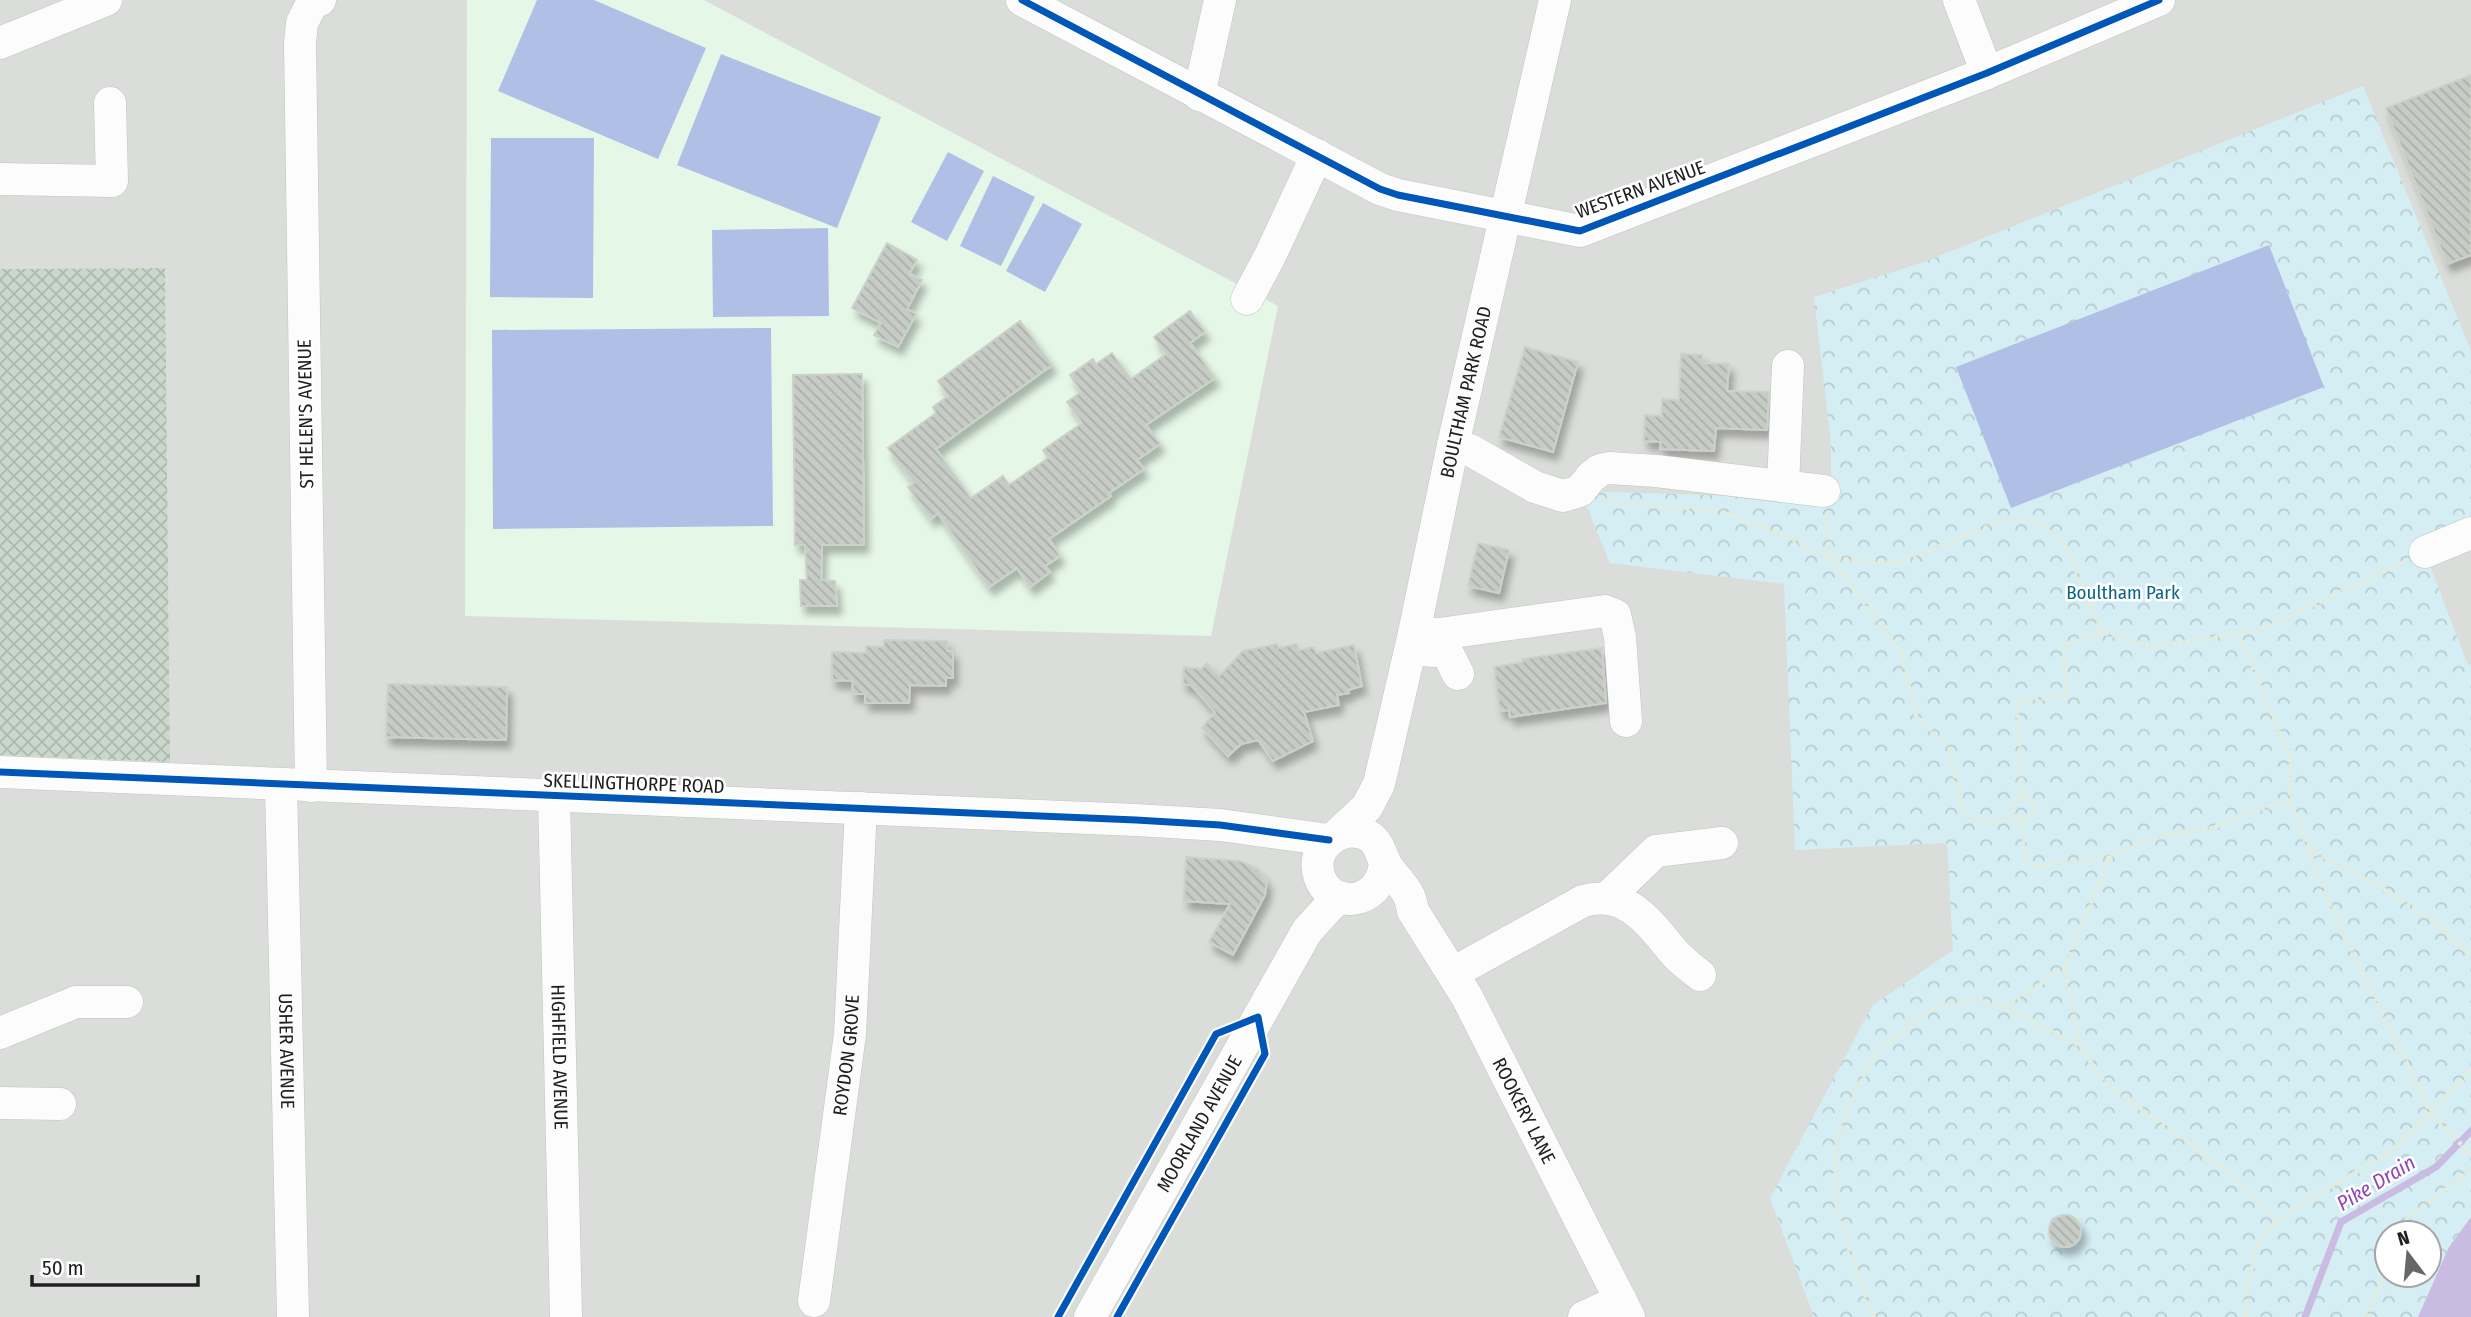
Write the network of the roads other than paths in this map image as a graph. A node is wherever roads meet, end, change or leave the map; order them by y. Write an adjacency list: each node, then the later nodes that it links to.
1 (106, 0): 8 (street)
2 (320, 0): 28 (street, ST HELEN'S AVENUE)
3 (1022, 0): 11 (street, WESTERN AVENUE)
4 (1220, 0): 11 (street)
5 (1555, 0): 15 (street, BOULTHAM PARK ROAD)
6 (1959, 0): 10 (street)
7 (2159, 0): 10 (street, WESTERN AVENUE)
8 (43, 11): 9 (street)
9 (0, 43)
10 (1987, 73): 15 (street, WESTERN AVENUE)
11 (1199, 94): 13 (street, WESTERN AVENUE)
12 (110, 103): 14 (street)
13 (1317, 155): 15 (street, WESTERN AVENUE); 16 (street)
14 (0, 179)
15 (1504, 216): 18 (street, BOULTHAM PARK ROAD)
16 (1247, 299)
17 (1788, 366): 19 (street)
18 (1453, 445): 19 (street); 23 (street, BOULTHAM PARK ROAD)
19 (1783, 486): 20 (street)
20 (1824, 499)
21 (2471, 533): 22 (street)
22 (2425, 552)
23 (1412, 641): 24 (street); 25 (street); 27 (street, BOULTHAM PARK ROAD)
24 (1458, 674)
25 (1626, 720)
26 (0, 772): 28 (street, SKELLINGTHORPE ROAD)
27 (1379, 784): 32 (street); 33 (street)
28 (296, 785): 29 (street, SKELLINGTHORPE ROAD); 46 (street, USHER AVENUE)
29 (554, 796): 30 (street, SKELLINGTHORPE ROAD); 47 (street, HIGHFIELD AVENUE)
30 (861, 808): 32 (street, SKELLINGTHORPE ROAD); 44 (street, ROYDON GROVE)
31 (1722, 843): 35 (street)
32 (1326, 852): 33 (street); 34 (street); 37 (street, MOORLAND AVENUE)
33 (1380, 853): 34 (street); 36 (street, ROOKERY LANE)
34 (1350, 897): 36 (street); 37 (street, MOORLAND AVENUE)
35 (1608, 897): 38 (street); 39 (street)
36 (1412, 911): 38 (street, ROOKERY LANE)
37 (1307, 931): 48 (street, MOORLAND AVENUE)
38 (1453, 973): 45 (street, ROOKERY LANE)
39 (1700, 975)
40 (127, 1002): 41 (street)
41 (0, 1032)
42 (0, 1103): 43 (street)
43 (60, 1104)
44 (814, 1301)
45 (1625, 1309): 49 (street)
46 (293, 1317)
47 (566, 1317)
48 (1090, 1317)
49 (1584, 1317)

